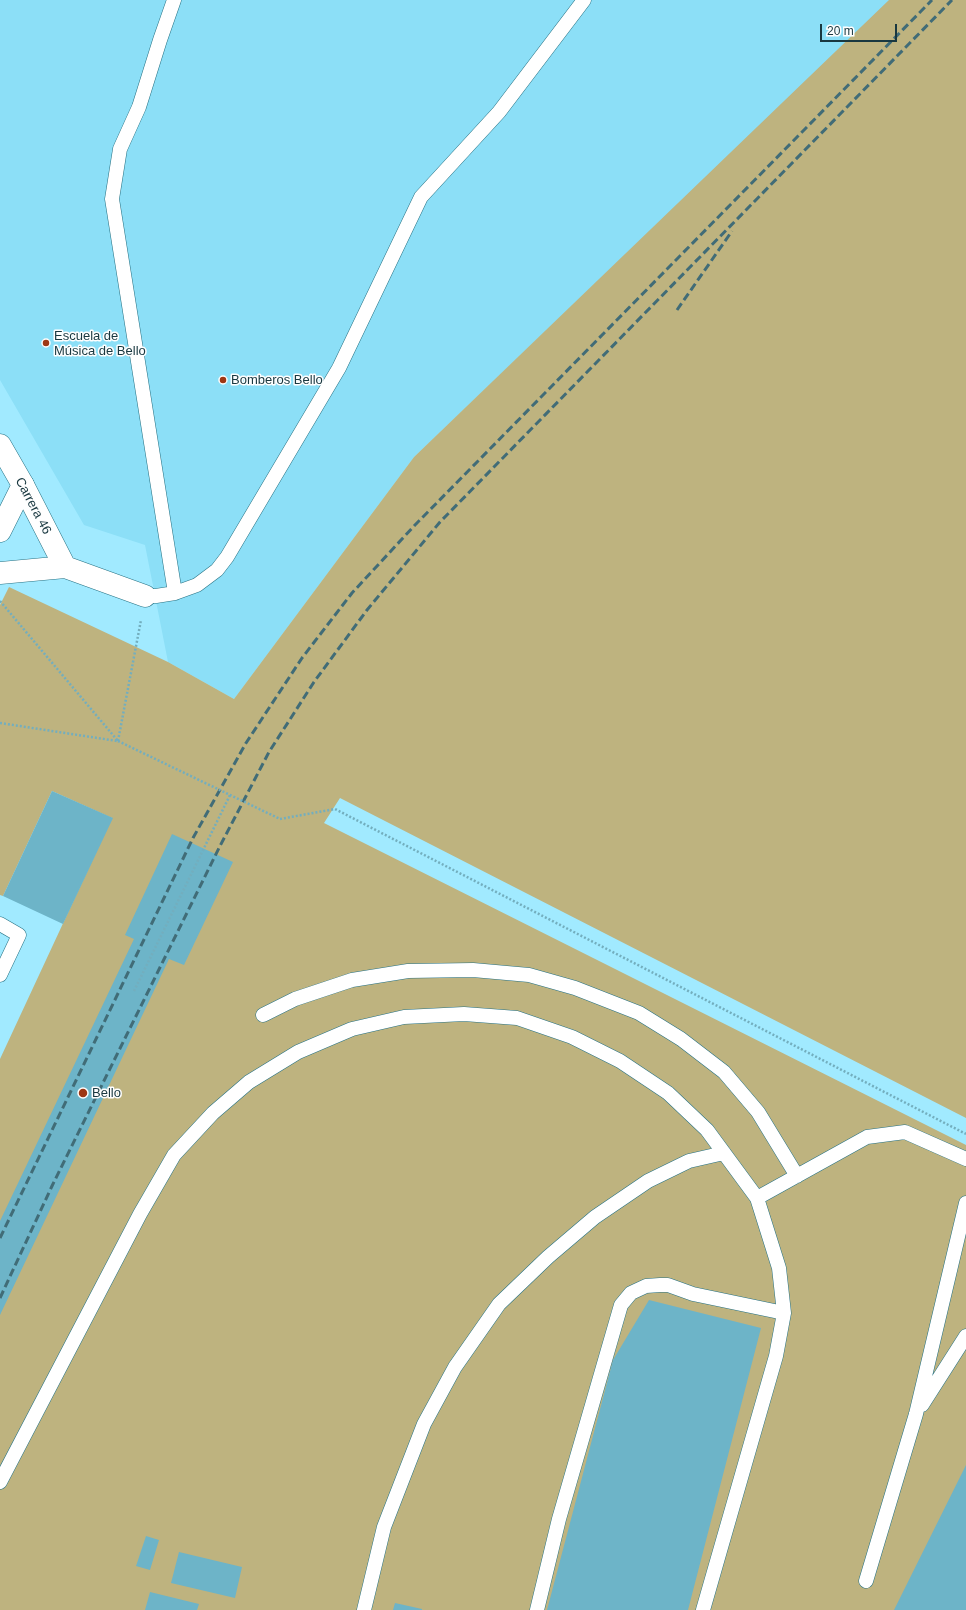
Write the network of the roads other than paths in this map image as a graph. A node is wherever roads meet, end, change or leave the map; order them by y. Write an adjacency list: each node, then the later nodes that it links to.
1 (174, 0): 8 (lane)
2 (584, 0): 8 (lane)
3 (0, 445): 4 (street, Carrera 46)
4 (22, 485): 5 (street); 6 (street, Carrera 46)
5 (0, 531)
6 (65, 567): 7 (street); 9 (street)
7 (0, 573)
8 (175, 593): 9 (lane)
9 (146, 596)
10 (0, 924): 11 (lane)
11 (0, 976)
12 (263, 1014): 15 (lane)
13 (724, 1153): 16 (lane); 21 (lane); 23 (lane)
14 (966, 1158): 15 (lane)
15 (797, 1176): 16 (lane)
16 (757, 1198): 18 (lane)
17 (966, 1203): 20 (lane)
18 (784, 1313): 24 (lane); 25 (lane)
19 (966, 1336): 20 (lane)
20 (916, 1414): 22 (lane)
21 (0, 1482)
22 (866, 1581)
23 (364, 1610)
24 (537, 1610)
25 (703, 1610)

